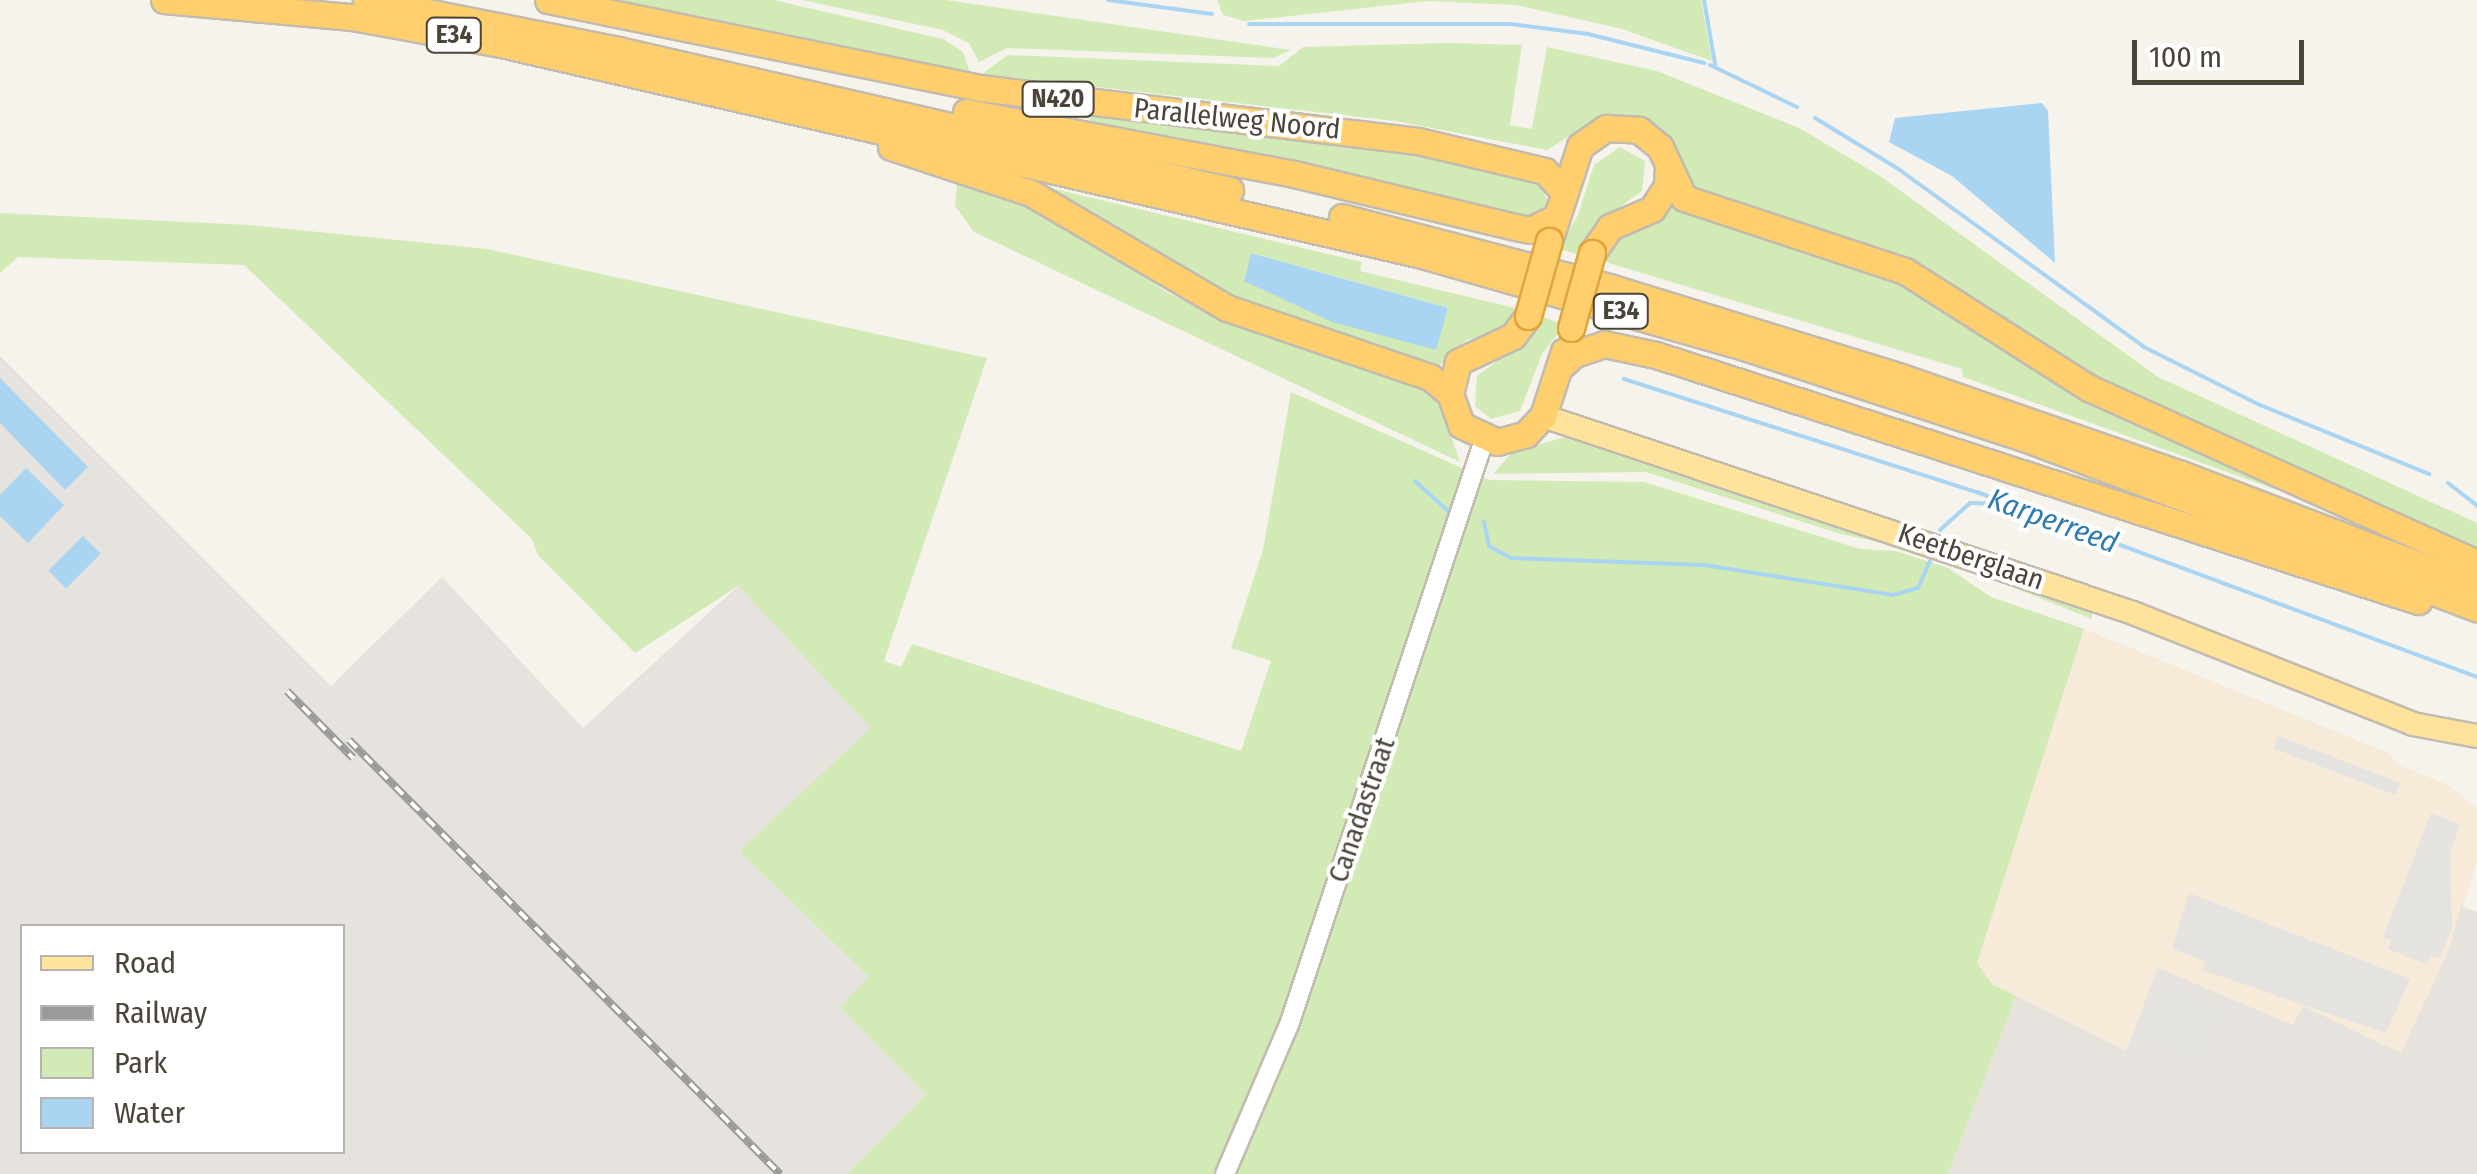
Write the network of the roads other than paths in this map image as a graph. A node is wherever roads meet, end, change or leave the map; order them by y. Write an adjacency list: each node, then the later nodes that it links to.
1 (164, 0): 5 (highway, E34)
2 (366, 0): 5 (highway, E34)
3 (548, 0): 8 (highway, Parallelweg Noord / N420)
4 (595, 0): 6 (highway, Parallelweg Noord / N420)
5 (742, 88): 9 (highway); 11 (highway); 15 (highway, E34); 16 (highway, E34)
6 (1576, 152): 7 (highway, N420); 8 (highway)
7 (1668, 167): 10 (highway, bridge); 14 (highway)
8 (1563, 191): 9 (highway)
9 (1552, 230): 11 (highway, bridge)
10 (1560, 367): 12 (highway); 17 (highway)
11 (1450, 394): 13 (highway)
12 (1543, 416): 13 (highway); 18 (main road, Keetberglaan)
13 (1484, 440): 21 (street, Canadastraat)
14 (2477, 563)
15 (2477, 587)
16 (2477, 608)
17 (2477, 622)
18 (2393, 712): 19 (main road, Keetberglaan); 20 (main road, Keetberglaan)
19 (2477, 728)
20 (2477, 736)
21 (1226, 1174)

